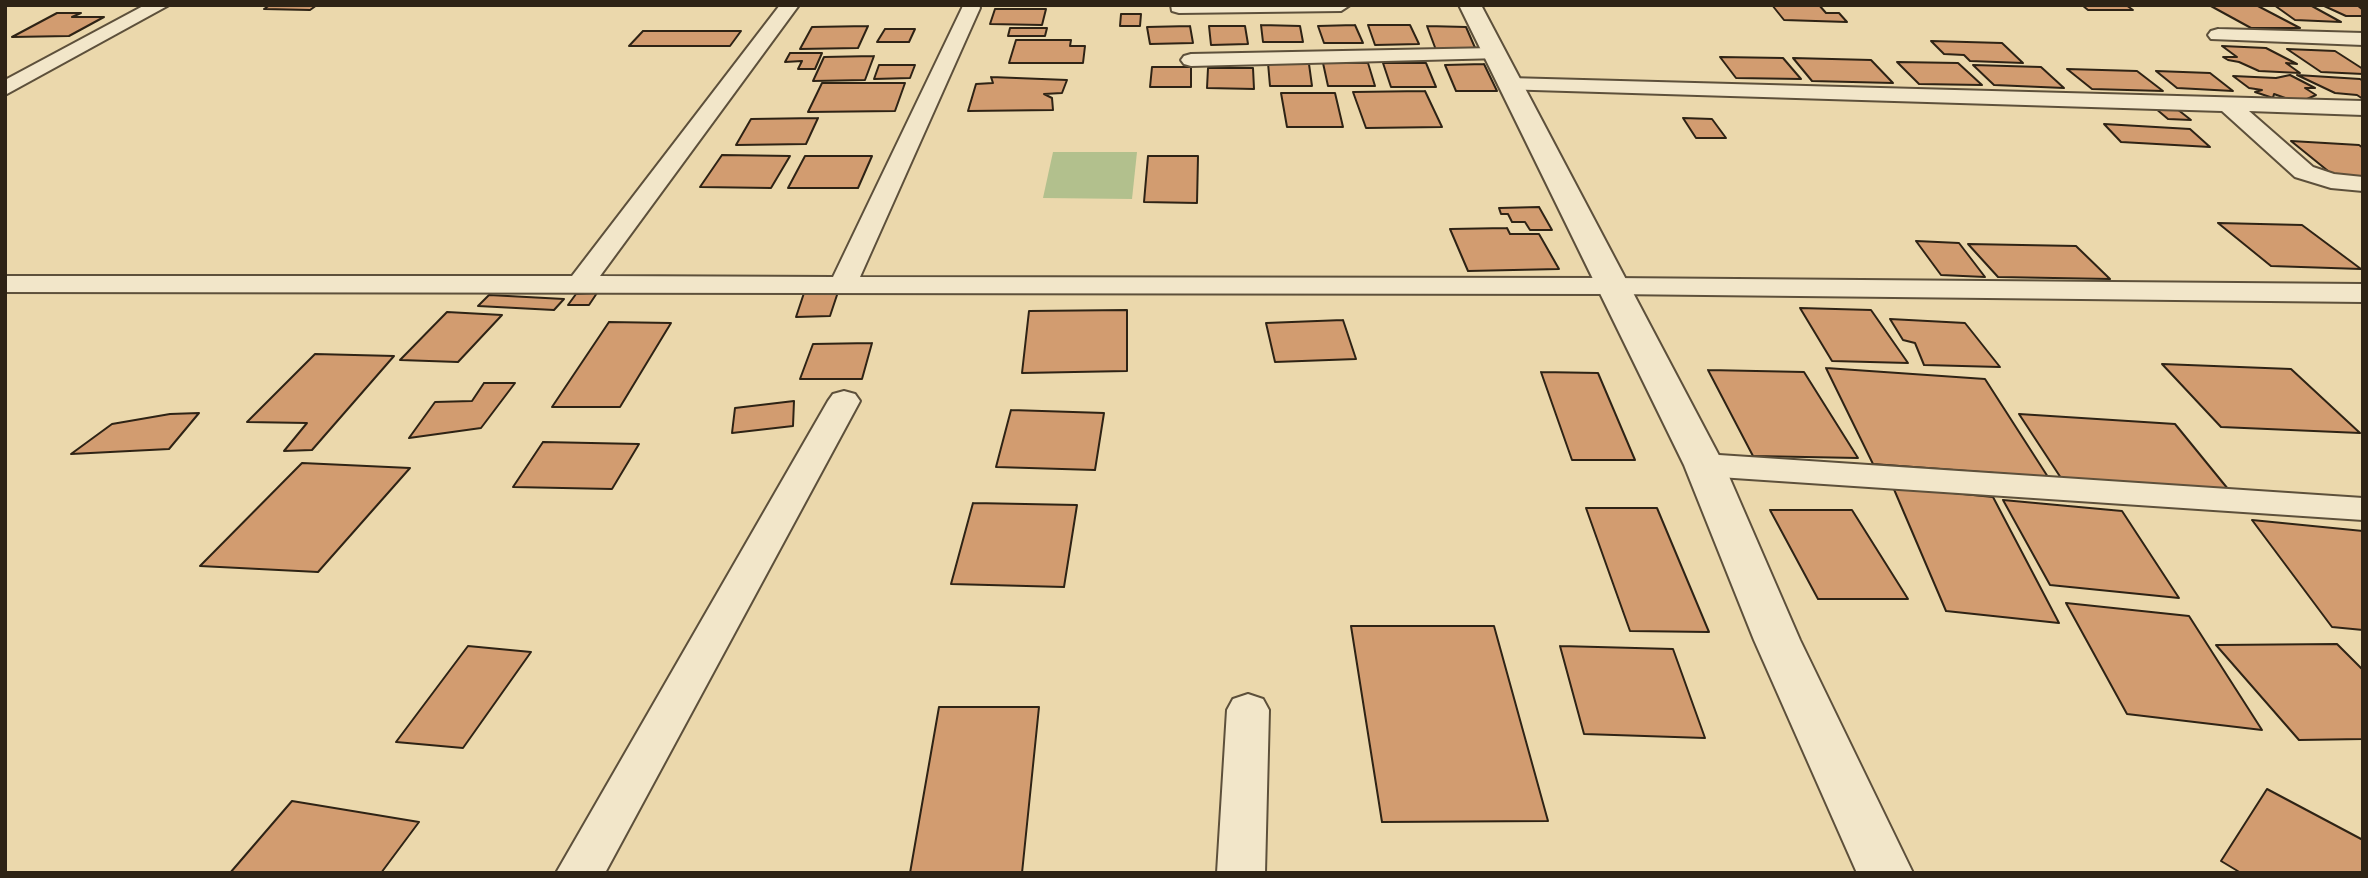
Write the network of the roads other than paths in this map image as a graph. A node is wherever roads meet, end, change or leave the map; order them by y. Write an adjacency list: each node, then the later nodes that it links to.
1 (160, 5): 11 (street)
2 (790, 5): 15 (street)
3 (1341, 5): 5 (street)
4 (1471, 5): 10 (street)
5 (1179, 7)
6 (971, 8): 17 (street)
7 (2218, 35): 8 (street)
8 (2363, 39)
9 (1191, 60): 10 (street)
10 (1502, 69): 12 (street); 18 (street)
11 (5, 89)
12 (2226, 103): 13 (street); 14 (street)
13 (2363, 108)
14 (2363, 184)
15 (580, 283): 16 (street); 17 (street)
16 (5, 284)
17 (843, 284): 18 (street)
18 (1611, 286): 19 (street); 21 (street)
19 (2363, 293)
20 (844, 401): 24 (street)
21 (1704, 465): 22 (street); 26 (street)
22 (2363, 509)
23 (1248, 710): 25 (street)
24 (580, 873)
25 (1241, 873)
26 (1885, 873)

